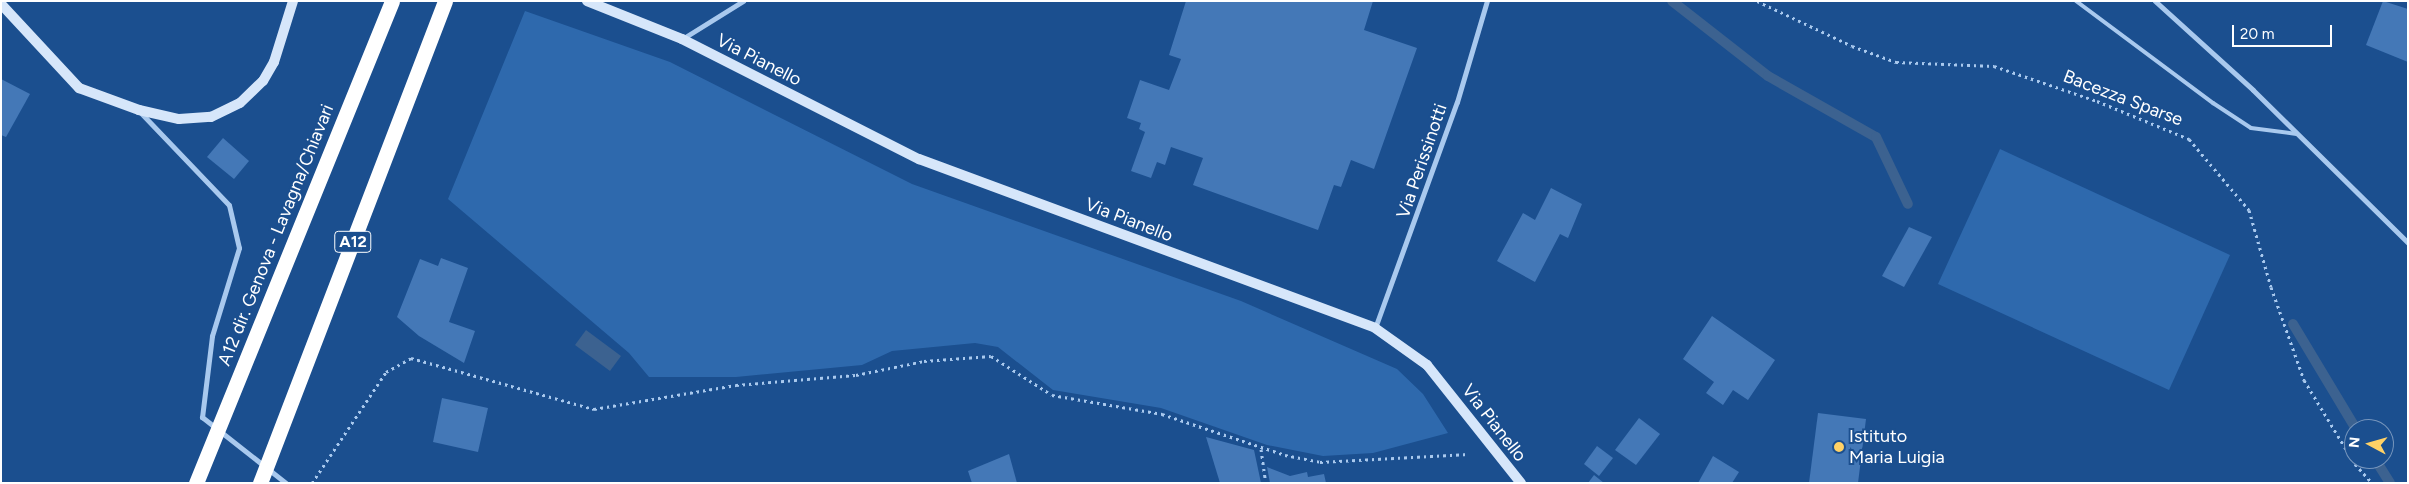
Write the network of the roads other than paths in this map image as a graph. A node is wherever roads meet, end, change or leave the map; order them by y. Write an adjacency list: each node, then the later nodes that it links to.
1 (293, 1): 11 (street)
2 (392, 1): 15 (highway, A12 dir. Genova - Lavagna/Chiavari)
3 (445, 1): 16 (highway, A12)
4 (587, 1): 10 (street, Via Pianello)
5 (743, 1): 10 (street, Via Pianello)
6 (1486, 1): 14 (street, Via Perissinotti)
7 (2076, 1): 12 (lane)
8 (2155, 1): 12 (street)
9 (1, 4): 11 (street)
10 (682, 39): 14 (street, Via Pianello)
11 (139, 110): 17 (street)
12 (2297, 134): 13 (street)
13 (2408, 243)
14 (1375, 328): 18 (street, Via Pianello)
15 (196, 483)
16 (260, 483)
17 (286, 483)
18 (1521, 483)

